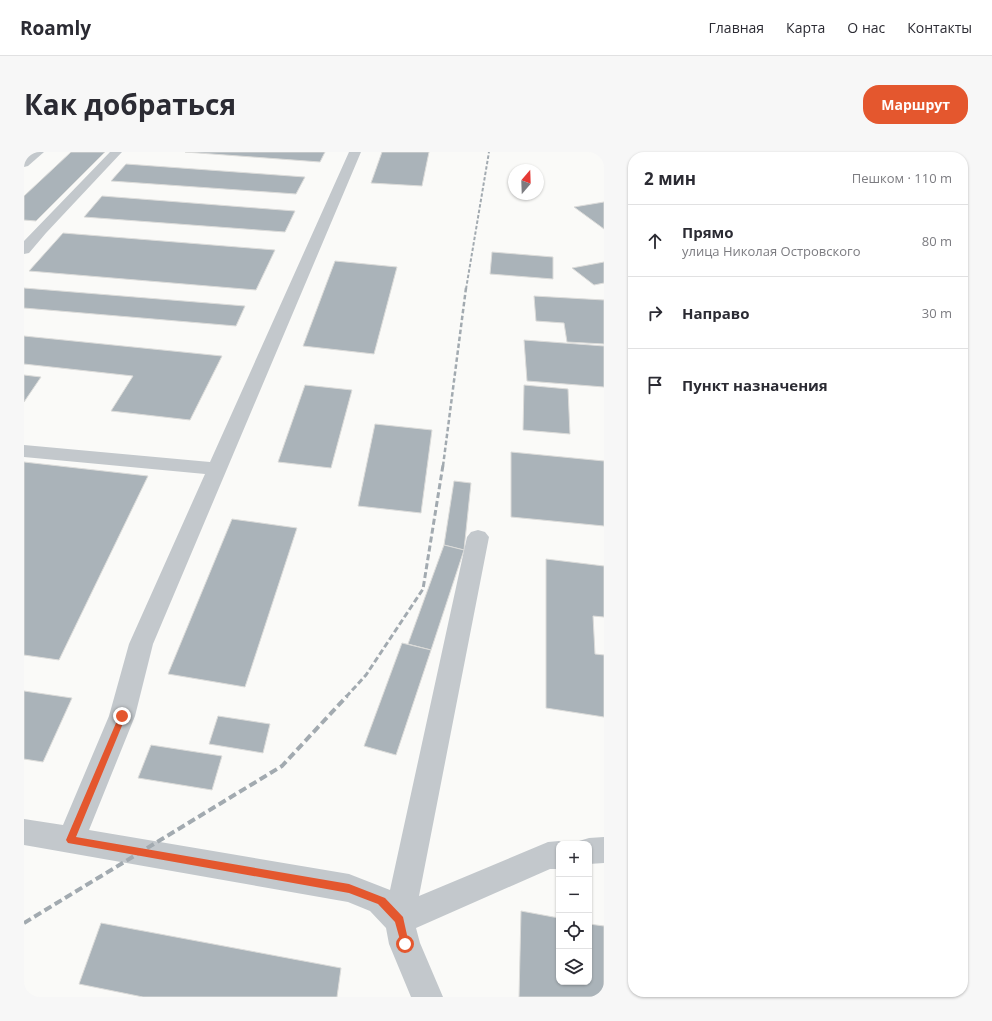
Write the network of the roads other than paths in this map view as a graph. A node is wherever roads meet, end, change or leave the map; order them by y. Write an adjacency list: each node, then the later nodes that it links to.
1 (38, 152): 4 (street)
2 (116, 152): 6 (street)
3 (355, 152): 9 (street)
4 (24, 164)
5 (24, 228): 6 (street)
6 (40, 230): 7 (street)
7 (24, 250)
8 (24, 450): 9 (street)
9 (217, 469): 12 (street)
10 (478, 536): 16 (street)
11 (24, 832): 12 (street)
12 (71, 840): 16 (street)
13 (604, 850): 14 (street)
14 (592, 852)
15 (556, 855): 16 (street)
16 (400, 920): 17 (street)
17 (427, 997)

